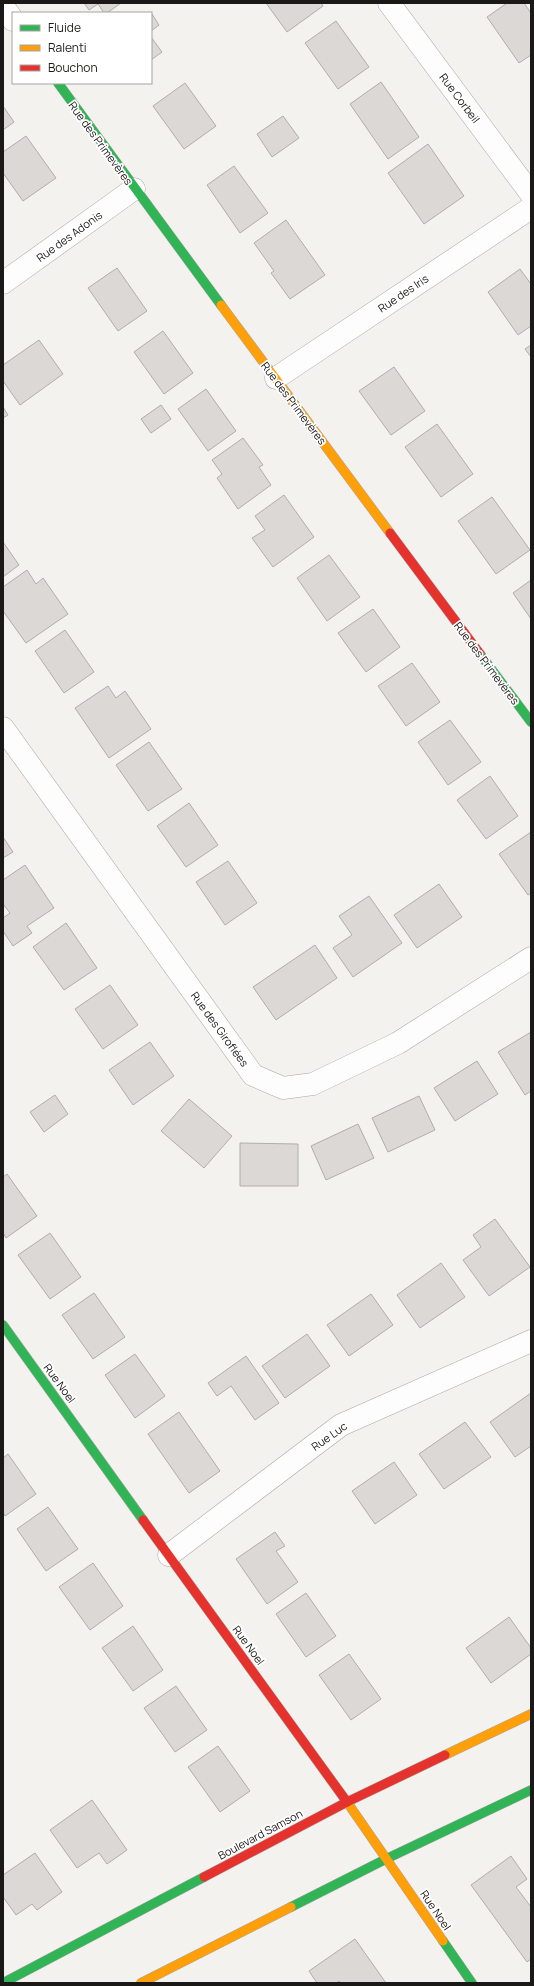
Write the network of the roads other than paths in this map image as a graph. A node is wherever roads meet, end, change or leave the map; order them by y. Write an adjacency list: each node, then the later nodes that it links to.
1 (389, 3): 6 (street, Rue Corbeil)
2 (3, 6): 3 (street)
3 (12, 19)
4 (59, 84): 5 (street, Rue des Primevères)
5 (134, 189): 8 (street, Rue des Adonis); 9 (street, Rue des Primevères)
6 (531, 194)
7 (531, 208): 9 (street, Rue des Iris)
8 (3, 283)
9 (276, 378): 10 (street, Rue des Primevères)
10 (531, 722)
11 (3, 728): 12 (street, Rue des Giroflées)
12 (531, 958)
13 (3, 1325): 15 (street, Rue Noel)
14 (531, 1341): 15 (street, Rue Luc)
15 (169, 1556): 18 (street, Rue Noel)
16 (531, 1714): 18 (street, Boulevard Samson)
17 (531, 1790): 19 (street)
18 (347, 1802): 19 (street, Rue Noel); 20 (street, Boulevard Samson)
19 (386, 1859): 21 (street); 22 (street, Rue Noel)
20 (3, 1983)
21 (142, 1983)
22 (472, 1983)

